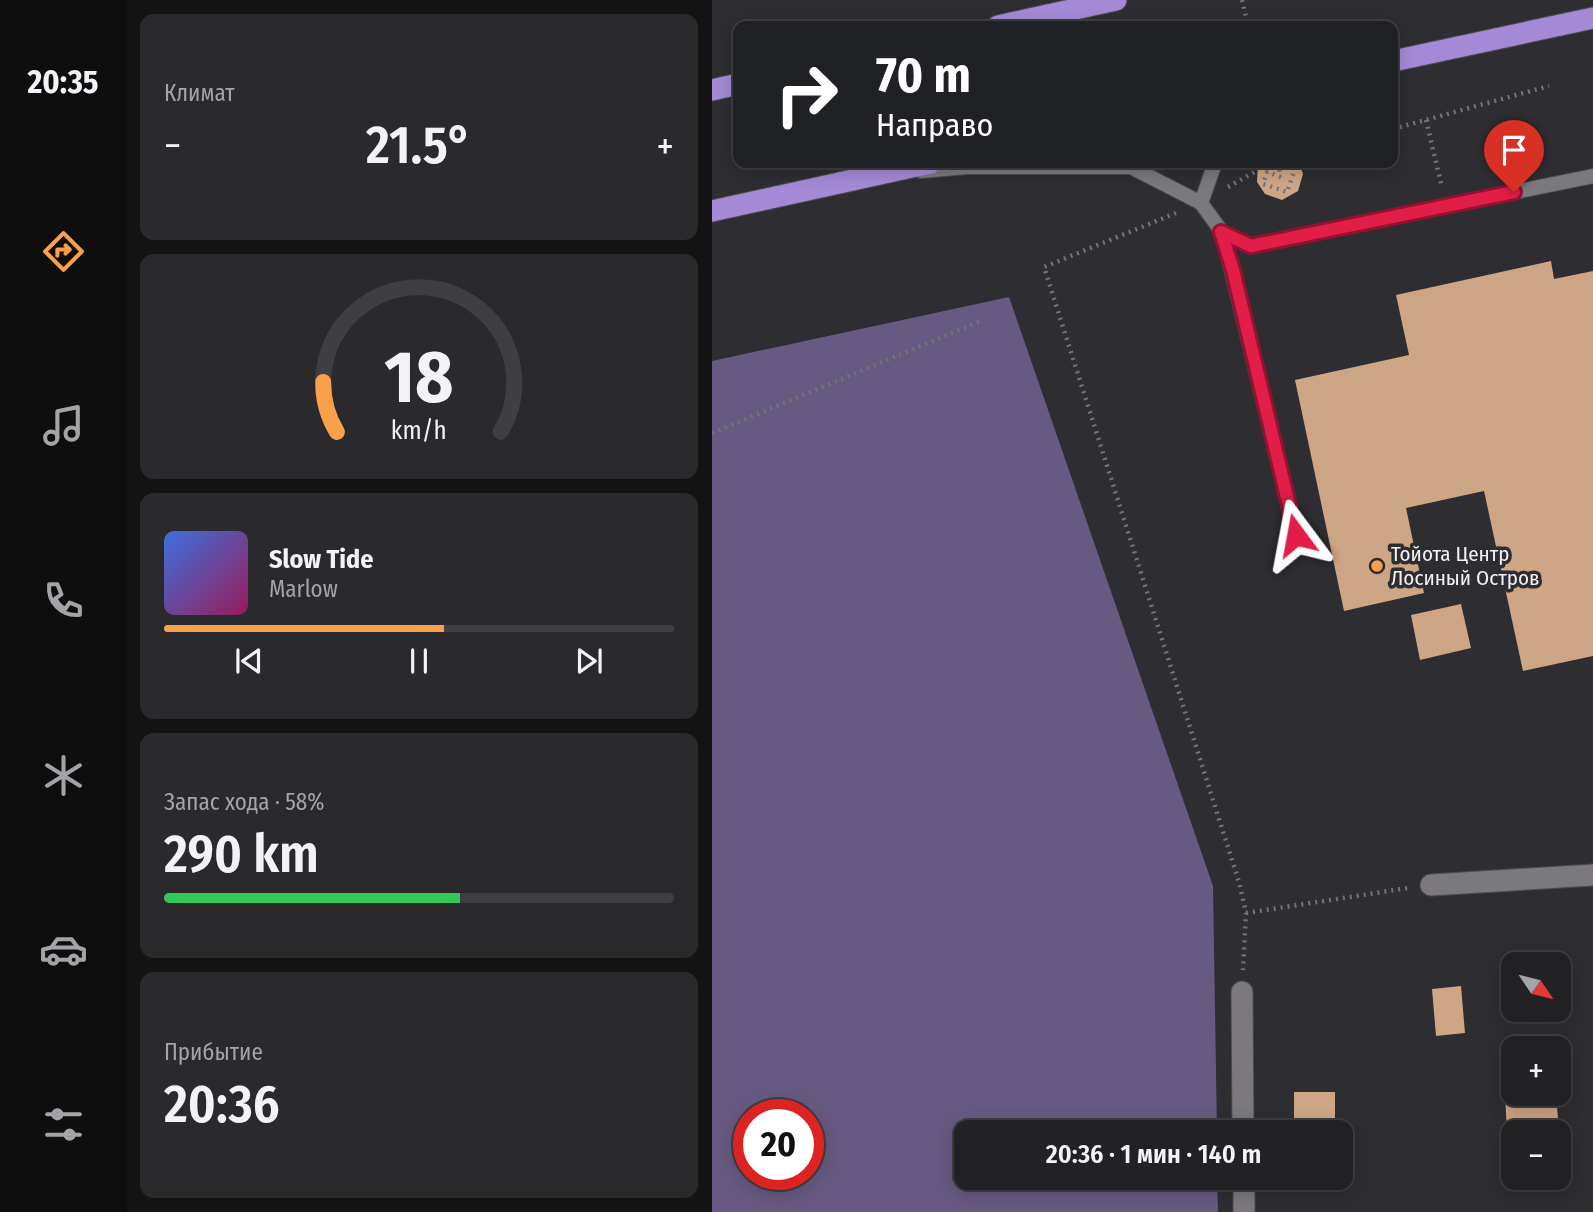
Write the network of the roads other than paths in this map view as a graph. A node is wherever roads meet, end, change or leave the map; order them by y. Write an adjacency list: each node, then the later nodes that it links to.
1 (1116, 0): 3 (highway)
2 (1593, 18): 4 (highway)
3 (1021, 21)
4 (1451, 49): 5 (highway); 6 (lane)
5 (1398, 60)
6 (1398, 69)
7 (733, 85): 8 (highway)
8 (712, 90)
9 (907, 168): 13 (highway)
10 (955, 168): 13 (lane)
11 (1133, 168): 15 (lane)
12 (1213, 168): 15 (lane)
13 (874, 175): 16 (highway)
14 (1593, 176): 17 (lane)
15 (1201, 203): 17 (lane)
16 (712, 211)
17 (1221, 232): 18 (lane)
18 (1296, 535)
19 (1593, 875): 20 (street)
20 (1431, 885)
21 (1242, 992): 22 (street)
22 (1243, 1120)
23 (1244, 1190): 24 (street)
24 (1244, 1212)

